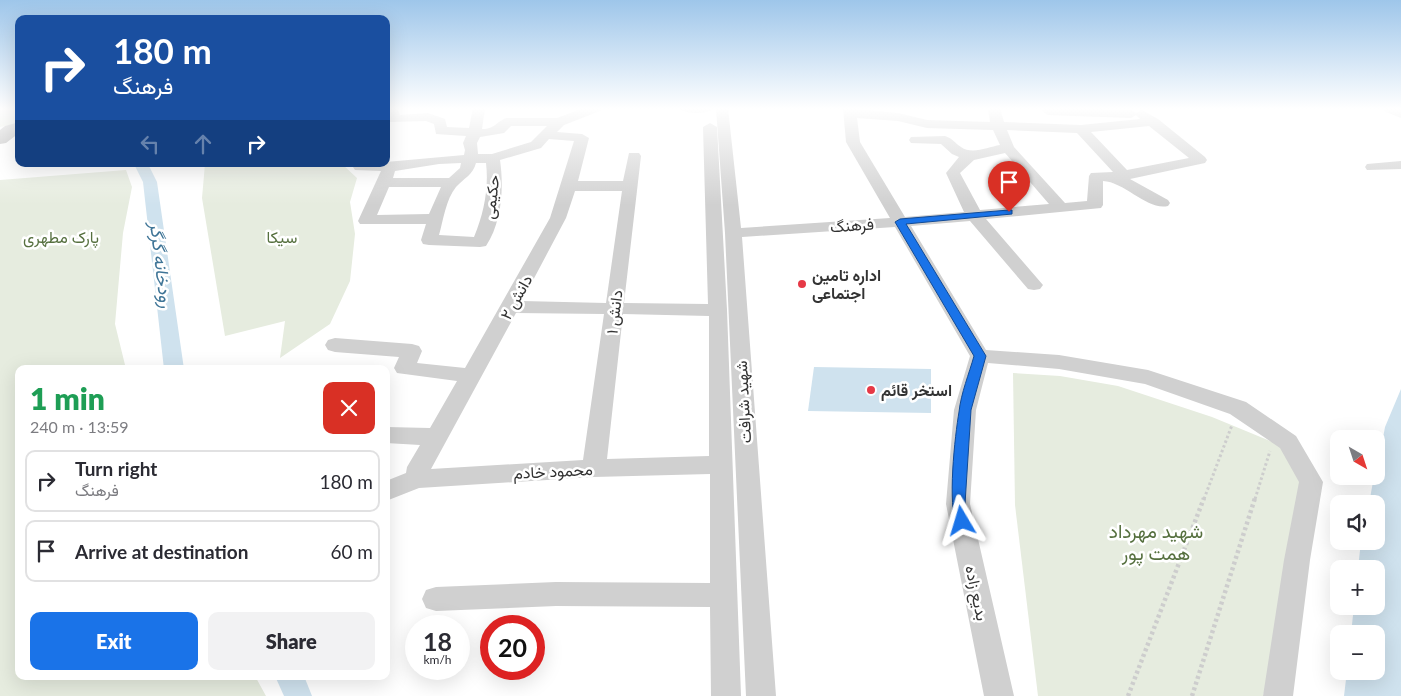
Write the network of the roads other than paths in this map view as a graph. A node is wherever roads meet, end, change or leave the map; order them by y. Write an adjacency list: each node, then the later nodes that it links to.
1 (471, 140): 15 (street)
2 (540, 140): 14 (street)
3 (581, 140): 23 (street, دانش ۲)
4 (710, 140): 34 (street, شهید شرافت)
5 (725, 140): 30 (street, شهید شرافت)
6 (853, 140): 29 (street)
7 (945, 140): 13 (street)
8 (1005, 140): 11 (street)
9 (1090, 140): 20 (street)
10 (1175, 140): 20 (street)
11 (1008, 148): 13 (street); 26 (street)
12 (634, 156): 24 (street, دانش ۱)
13 (968, 156): 27 (street)
14 (493, 158): 15 (street); 28 (street, حکیمی)
15 (470, 159): 18 (street); 21 (street)
16 (1401, 165): 19 (street)
17 (390, 166): 18 (street)
18 (395, 166): 22 (street)
19 (1372, 167)
20 (1119, 176): 25 (street); 26 (street, فرهنگ)
21 (452, 182): 22 (street); 28 (street)
22 (384, 183): 28 (street)
23 (569, 186): 24 (street); 32 (street, دانش ۲)
24 (629, 186): 33 (street, دانش ۱)
25 (1162, 203)
26 (1061, 208): 27 (street, فرهنگ)
27 (974, 215): 29 (street, فرهنگ); 31 (street)
28 (436, 219)
29 (900, 222): 30 (street, فرهنگ); 36 (street)
30 (733, 233): 45 (street, شهید شرافت)
31 (1034, 285)
32 (510, 308): 33 (street); 37 (street, دانش ۲)
33 (614, 309): 34 (street); 41 (street, دانش ۱)
34 (718, 310): 40 (street, شهید شرافت)
35 (335, 345): 37 (street)
36 (980, 356): 50 (street, بدیع زاده); 51 (street)
37 (471, 376): 39 (street, دانش ۲)
38 (390, 435): 39 (street)
39 (436, 437): 42 (street, دانش ۲)
40 (721, 464): 41 (street, محمود خادم); 44 (street, شهید شرافت)
41 (594, 468): 42 (street, محمود خادم)
42 (417, 479): 43 (street, محمود خادم)
43 (390, 489)
44 (724, 564): 45 (street); 46 (street, شهید شرافت)
45 (753, 564): 49 (street, شهید شرافت)
46 (725, 595): 47 (street); 48 (street, شهید شرافت)
47 (436, 599)
48 (726, 696)
49 (760, 696)
50 (999, 696)
51 (1278, 696)

